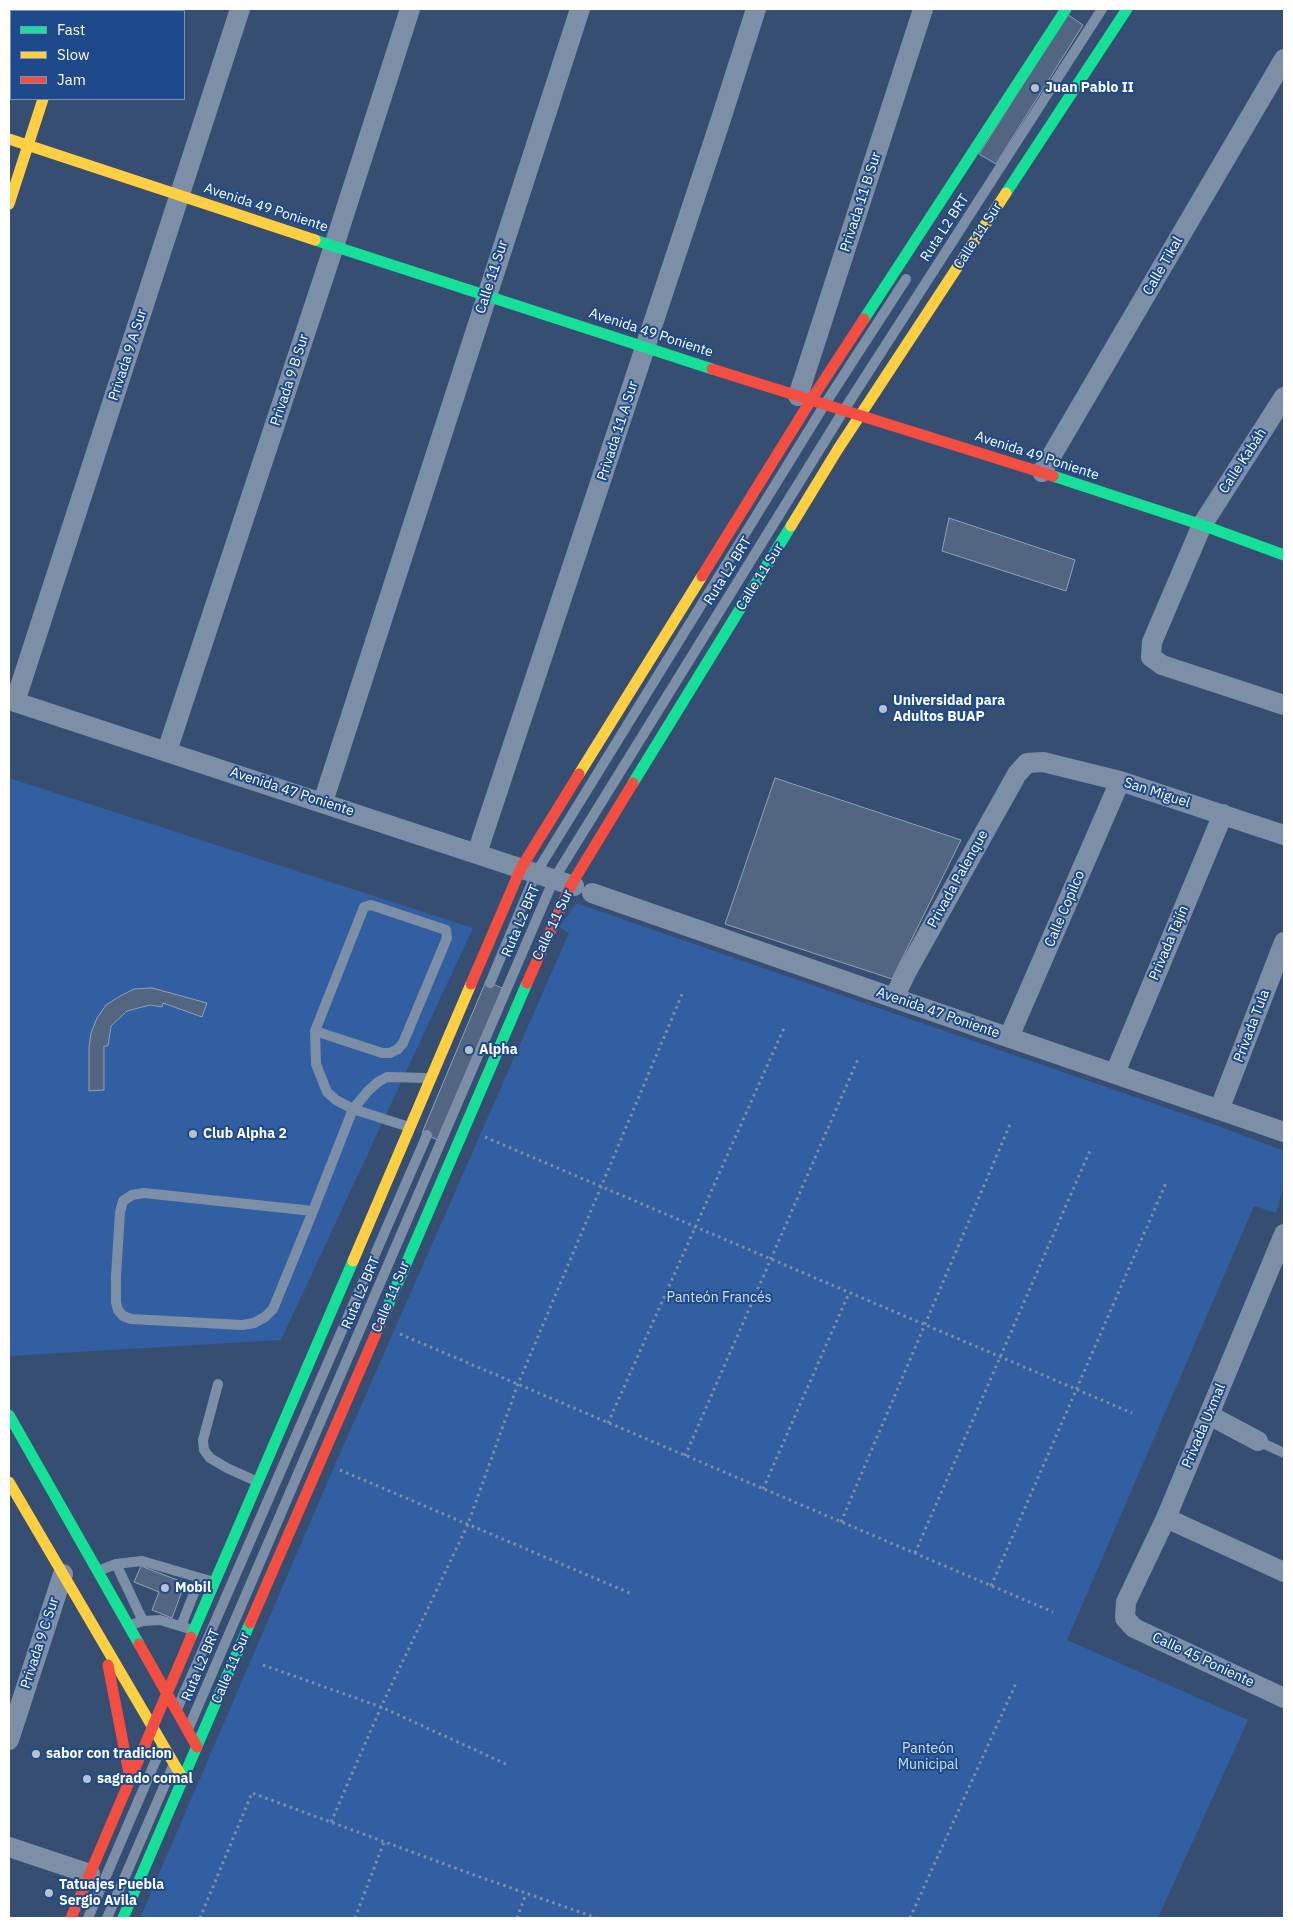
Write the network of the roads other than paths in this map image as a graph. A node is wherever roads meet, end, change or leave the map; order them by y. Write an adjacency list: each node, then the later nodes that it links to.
1 (240, 9): 13 (street, Privada 9 A Sur)
2 (410, 9): 15 (street, Privada 9 B Sur)
3 (580, 9): 17 (street, Calle 11 Sur)
4 (756, 9): 20 (street, Privada 11 A Sur)
5 (923, 9): 18 (street, Privada 11 B Sur)
6 (1102, 9): 24 (lane, Ruta L2 BRT)
7 (1127, 9): 25 (main road, Calle 11 Sur)
8 (1072, 13): 19 (main road, Calle 11 Sur)
9 (1284, 59): 26 (street, Calle Tikal)
10 (43, 100): 12 (main road)
11 (12, 140): 12 (main road, Avenida 49 Poniente)
12 (28, 146): 13 (main road, Avenida 49 Poniente); 14 (main road)
13 (180, 196): 15 (main road, Avenida 49 Poniente); 29 (street, Privada 9 A Sur)
14 (9, 204)
15 (334, 246): 17 (main road, Avenida 49 Poniente); 31 (street, Privada 9 B Sur)
16 (910, 273): 23 (lane, Ruta L2 BRT)
17 (486, 296): 20 (main road, Avenida 49 Poniente); 34 (street, Calle 11 Sur)
18 (819, 332): 19 (street); 22 (street, Privada 11 B Sur)
19 (848, 342): 22 (main road, Calle 11 Sur)
20 (645, 348): 22 (main road, Avenida 49 Poniente); 37 (street, Privada 11 A Sur)
21 (1284, 397): 27 (street, Calle Kabáh)
22 (804, 398): 23 (main road, Avenida 49 Poniente); 38 (main road, Calle 11 Sur)
23 (825, 404): 24 (main road, Avenida 49 Poniente); 38 (lane, Ruta L2 BRT)
24 (844, 410): 25 (main road, Avenida 49 Poniente); 38 (lane, Ruta L2 BRT)
25 (860, 415): 26 (main road, Avenida 49 Poniente); 38 (main road, Calle 11 Sur)
26 (1042, 472): 27 (main road, Avenida 49 Poniente)
27 (1202, 525): 28 (main road, Avenida 49 Poniente); 30 (street, Calle Kabáh)
28 (1284, 555)
29 (12, 701): 31 (street, Avenida 47 Poniente)
30 (1284, 705)
31 (167, 751): 34 (street, Avenida 47 Poniente)
32 (1026, 763): 33 (street, San Miguel); 41 (street, Privada Palenque)
33 (1120, 781): 35 (street, San Miguel); 43 (street, Calle Copilco)
34 (323, 802): 37 (street, Avenida 47 Poniente)
35 (1223, 814): 36 (street, San Miguel); 44 (street, Privada Tajín)
36 (1284, 835)
37 (477, 853): 38 (street, Avenida 47 Poniente)
38 (558, 881): 40 (lane, Ruta L2 BRT); 41 (street, Avenida 47 Poniente); 45 (main road, Calle 11 Sur); 81 (main road, Calle 11 Sur); 82 (lane, Ruta L2 BRT)
39 (1284, 942): 47 (street, Privada Tula)
40 (490, 983)
41 (894, 998): 43 (street, Avenida 47 Poniente)
42 (315, 1031): 42 (lane); 46 (lane)
43 (1010, 1037): 44 (street, Avenida 47 Poniente)
44 (1115, 1073): 47 (street, Avenida 47 Poniente)
45 (431, 1078): 46 (lane); 48 (main road, Calle 11 Sur)
46 (353, 1109): 48 (lane); 51 (lane)
47 (1220, 1110): 49 (street, Avenida 47 Poniente)
48 (410, 1127): 60 (main road, Calle 11 Sur)
49 (1284, 1132)
50 (426, 1135): 79 (lane, Ruta L2 BRT)
51 (313, 1211): 51 (lane)
52 (1284, 1234): 55 (street, Privada Uxmal)
53 (218, 1384): 60 (lane)
54 (9, 1415): 65 (main road)
55 (1208, 1415): 57 (street); 62 (street, Privada Uxmal)
56 (9, 1427): 76 (lane)
57 (1258, 1441): 58 (lane)
58 (1284, 1453)
59 (11, 1478): 63 (main road); 78 (lane)
60 (258, 1482): 69 (main road, Calle 11 Sur)
61 (16, 1515): 63 (main road)
62 (1166, 1518): 66 (street); 70 (street, Privada Uxmal)
63 (30, 1520): 67 (main road)
64 (116, 1564): 65 (lane); 68 (lane); 71 (lane)
65 (96, 1572): 72 (main road)
66 (1284, 1572)
67 (63, 1574): 75 (main road); 80 (street, Privada 9 C Sur)
68 (200, 1578): 69 (lane); 73 (lane)
69 (214, 1583): 74 (main road, Calle 11 Sur)
70 (1126, 1618): 77 (street, Calle 45 Poniente)
71 (142, 1621): 72 (lane); 73 (lane)
72 (127, 1626): 76 (main road)
73 (181, 1626): 74 (lane)
74 (194, 1630): 76 (main road, Calle 11 Sur)
75 (103, 1642): 78 (main road); 84 (main road)
76 (165, 1697): 78 (main road, Calle 11 Sur); 79 (main road)
77 (1284, 1698)
78 (154, 1723): 79 (main road); 84 (main road, Calle 11 Sur)
79 (169, 1728): 82 (main road); 82 (main road); 88 (lane, Ruta L2 BRT)
80 (9, 1740)
81 (197, 1747): 82 (main road); 83 (main road, Calle 11 Sur)
82 (180, 1748): 83 (main road); 89 (lane, Ruta L2 BRT)
83 (183, 1779): 90 (main road, Calle 11 Sur)
84 (130, 1780): 86 (main road, Calle 11 Sur)
85 (9, 1847): 86 (street)
86 (90, 1874): 87 (main road, Calle 11 Sur)
87 (71, 1918)
88 (88, 1918)
89 (107, 1918)
90 (123, 1918)

